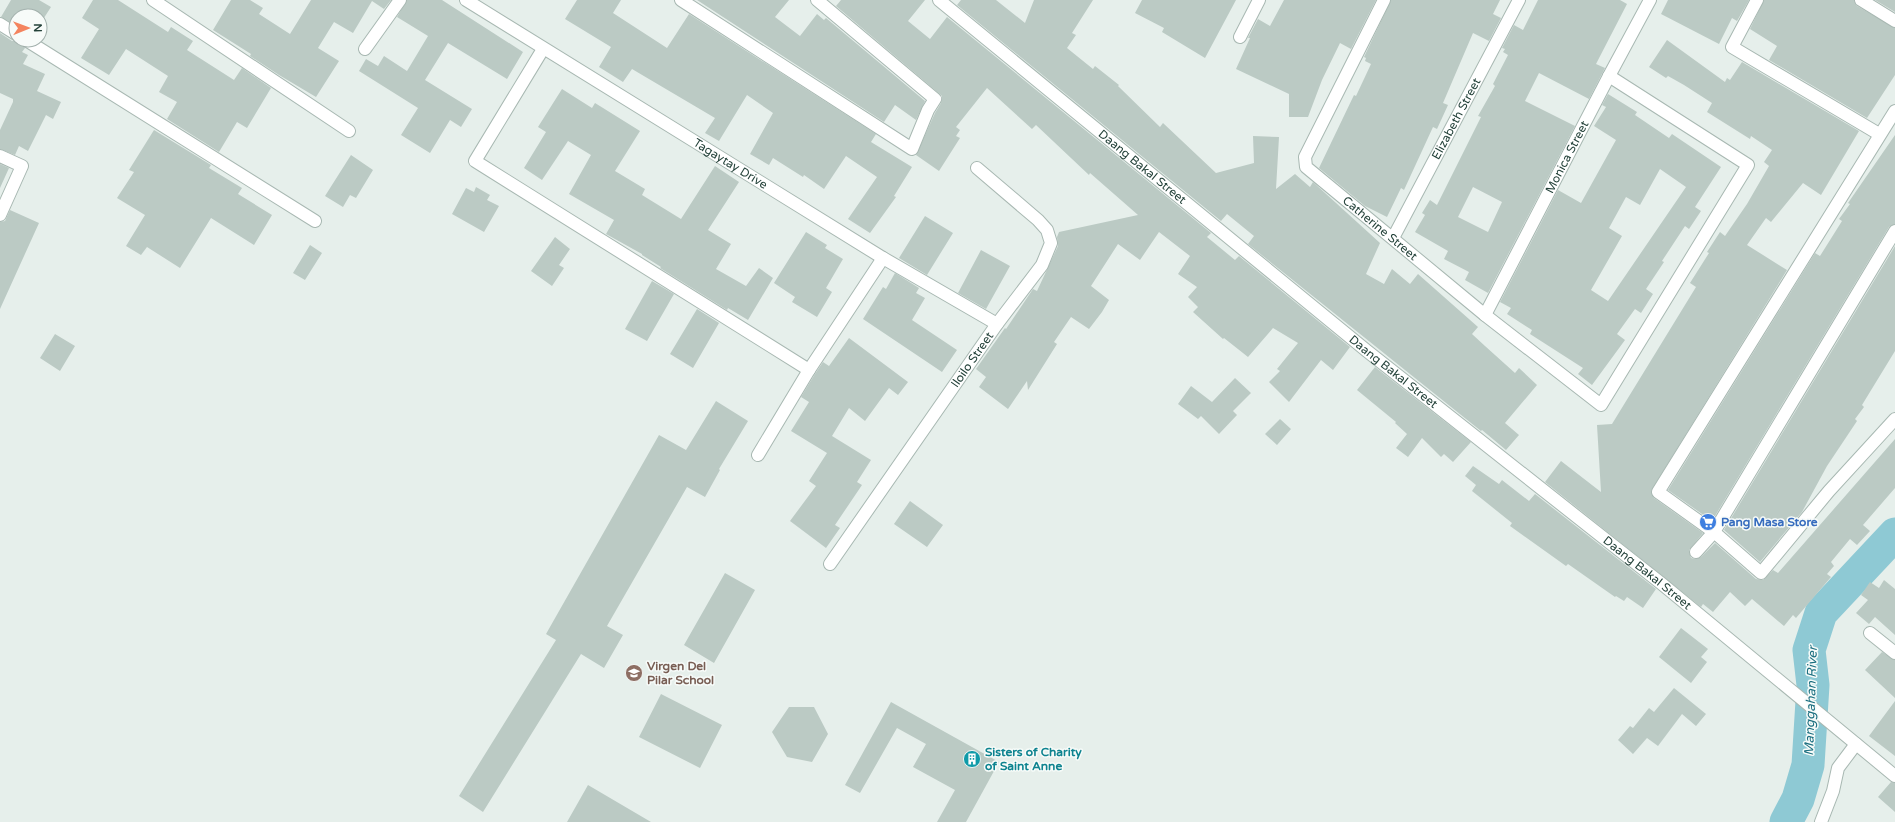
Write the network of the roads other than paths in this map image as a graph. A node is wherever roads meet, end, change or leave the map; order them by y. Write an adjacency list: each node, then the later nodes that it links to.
1 (153, 0): 20 (street)
2 (400, 0): 16 (street)
3 (466, 0): 17 (street, Tagaytay Drive)
4 (681, 0): 5 (street)
5 (816, 0)
6 (939, 0): 39 (street, Daang Bakal Street)
7 (1259, 0): 14 (street)
8 (1384, 0): 27 (street, Catherine Street)
9 (1519, 0): 27 (street, Elizabeth Street)
10 (1650, 0): 18 (street, Monica Street)
11 (1757, 0): 21 (street)
12 (1861, 0): 13 (street)
13 (1895, 21)
14 (1240, 37)
15 (39, 48): 25 (street)
16 (365, 49)
17 (543, 49): 28 (street, Tagaytay Drive); 31 (street)
18 (1609, 76): 29 (street, Monica Street); 29 (street, Catherine Street)
19 (1895, 111): 21 (street)
20 (349, 131)
21 (1879, 134): 34 (street)
22 (0, 156): 24 (street)
23 (978, 168): 30 (street, Iloilo Street)
24 (0, 215)
25 (315, 220)
26 (1895, 231): 34 (street)
27 (1393, 238): 29 (street, Catherine Street)
28 (883, 258): 30 (street, Tagaytay Drive); 31 (street)
29 (1485, 315)
30 (997, 324): 36 (street, Iloilo Street)
31 (809, 370): 33 (street)
32 (1895, 419): 34 (street)
33 (758, 455)
34 (1714, 532): 35 (street)
35 (1696, 552)
36 (830, 564)
37 (1870, 632): 38 (street)
38 (1895, 653)
39 (1853, 742): 40 (street, Daang Bakal Street); 41 (street)
40 (1895, 776)
41 (1821, 822)

